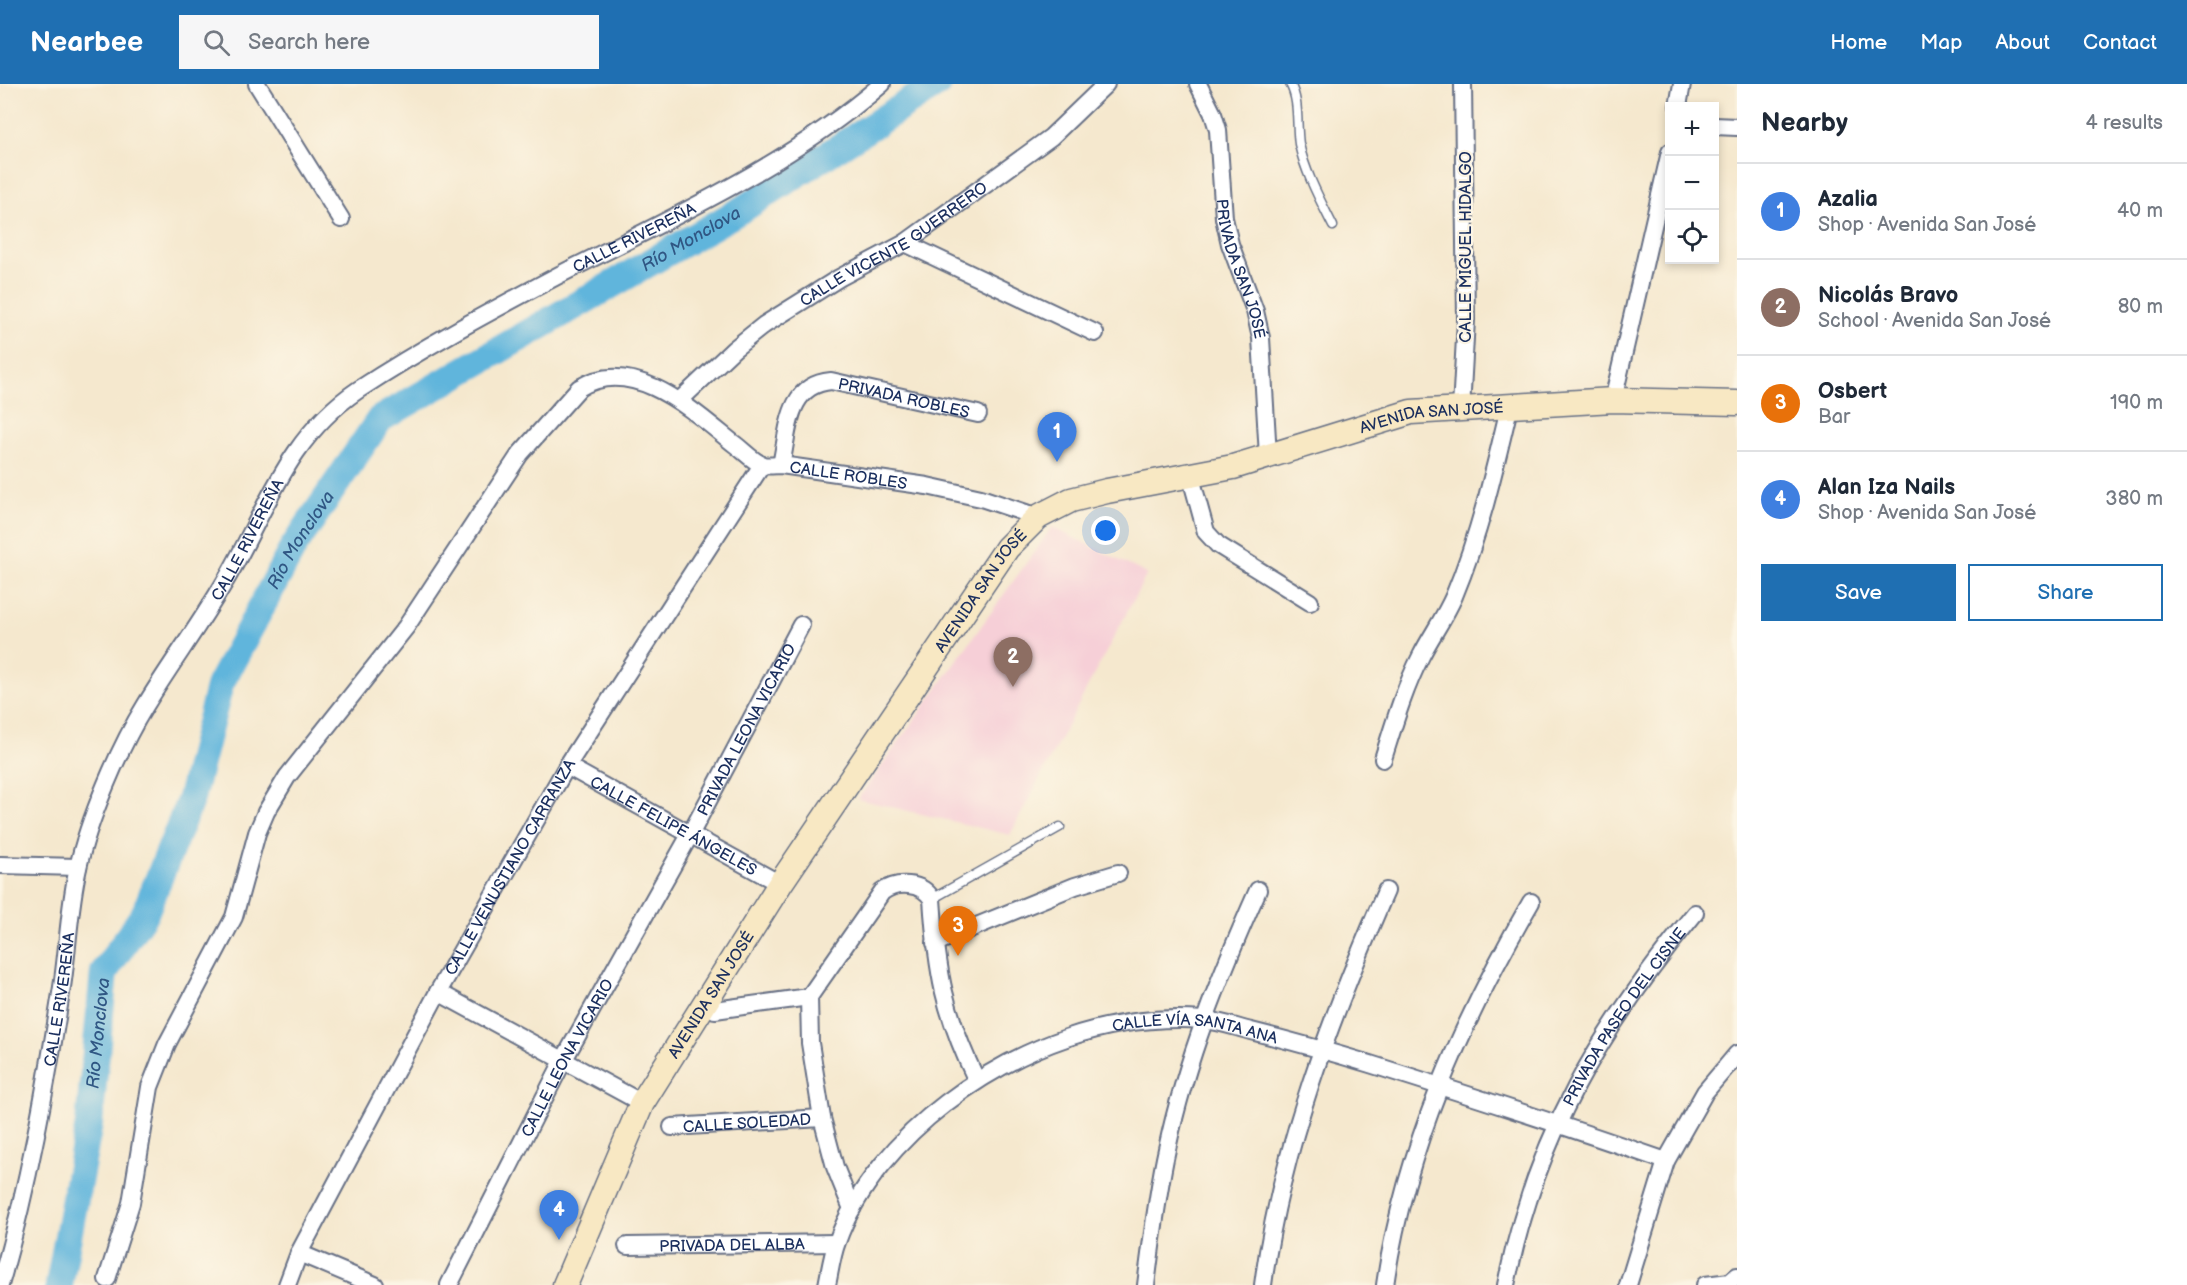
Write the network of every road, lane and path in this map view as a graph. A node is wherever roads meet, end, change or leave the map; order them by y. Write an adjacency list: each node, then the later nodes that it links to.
1 (257, 84): 12 (street)
2 (882, 84): 34 (street, CALLE RIVEREÑA)
3 (1106, 84): 14 (street, CALLE VICENTE GUERRERO)
4 (1198, 84): 22 (street, PRIVADA SAN JOSÉ)
5 (1290, 84): 13 (lane)
6 (1463, 84): 20 (street, CALLE MIGUEL HIDALGO)
7 (1682, 84): 8 (street)
8 (1679, 102)
9 (1719, 126): 10 (street)
10 (1737, 126)
11 (1669, 156): 16 (street)
12 (341, 219)
13 (1333, 226)
14 (905, 243): 15 (street); 17 (street, CALLE VICENTE GUERRERO)
15 (1095, 333)
16 (1612, 400): 18 (street, AVENIDA SAN JOSÉ); 19 (street, AVENIDA SAN JOSÉ)
17 (679, 401): 23 (street); 62 (street)
18 (1737, 403)
19 (1509, 408): 20 (street, AVENIDA SAN JOSÉ); 29 (street)
20 (1461, 409): 22 (street, AVENIDA SAN JOSÉ)
21 (978, 414): 24 (street, PRIVADA ROBLES)
22 (1268, 456): 25 (street, AVENIDA SAN JOSÉ)
23 (762, 465): 24 (street, CALLE ROBLES); 30 (street, CALLE VENUSTIANO CARRANZA)
24 (781, 465): 26 (street, CALLE ROBLES)
25 (1190, 474): 26 (street, AVENIDA SAN JOSÉ); 27 (street)
26 (1038, 517): 36 (street, AVENIDA SAN JOSÉ)
27 (1310, 602)
28 (801, 625): 32 (street, PRIVADA LEONA VICARIO)
29 (1383, 759)
30 (567, 766): 32 (street, CALLE FELIPE ÁNGELES); 43 (street, CALLE VENUSTIANO CARRANZA)
31 (1060, 827): 39 (lane)
32 (691, 833): 36 (street, CALLE FELIPE ÁNGELES); 49 (street, CALLE LEONA VICARIO)
33 (0, 865): 34 (street)
34 (78, 867): 63 (street, CALLE RIVEREÑA)
35 (1118, 873): 42 (street)
36 (780, 884): 52 (street, AVENIDA SAN JOSÉ)
37 (1258, 890): 46 (street)
38 (1386, 891): 47 (street)
39 (932, 899): 42 (street); 44 (street)
40 (1531, 902): 51 (street)
41 (1695, 913): 54 (street, PRIVADA PASEO DEL CISNE)
42 (935, 942): 50 (street)
43 (438, 992): 49 (street); 60 (street, CALLE VENUSTIANO CARRANZA)
44 (809, 997): 45 (street); 53 (street)
45 (715, 1010)
46 (1205, 1020): 47 (street, CALLE VÍA SANTA ANA); 50 (street, CALLE VÍA SANTA ANA); 69 (street)
47 (1322, 1049): 51 (street, CALLE VÍA SANTA ANA); 70 (street)
48 (1737, 1054): 56 (street)
49 (564, 1061): 52 (street); 66 (street, CALLE LEONA VICARIO)
50 (976, 1079): 57 (street, CALLE VÍA SANTA ANA)
51 (1439, 1086): 54 (street, CALLE VÍA SANTA ANA); 71 (street)
52 (642, 1103): 67 (street, AVENIDA SAN JOSÉ)
53 (822, 1118): 55 (street, CALLE SOLEDAD); 57 (street)
54 (1556, 1123): 56 (street, CALLE VÍA SANTA ANA); 72 (street, PRIVADA PASEO DEL CISNE)
55 (672, 1127)
56 (1666, 1161): 73 (street)
57 (852, 1209): 58 (street, CALLE VÍA SANTA ANA)
58 (836, 1243): 59 (street, PRIVADA DEL ALBA); 68 (street, CALLE VÍA SANTA ANA)
59 (627, 1246)
60 (299, 1253): 64 (street, CALLE VENUSTIANO CARRANZA); 65 (street)
61 (1735, 1278): 74 (street)
62 (107, 1279)
63 (0, 1285)
64 (287, 1285)
65 (375, 1285)
66 (449, 1285)
67 (566, 1285)
68 (827, 1285)
69 (1146, 1285)
70 (1263, 1285)
71 (1385, 1285)
72 (1506, 1285)
73 (1628, 1285)
74 (1705, 1285)

